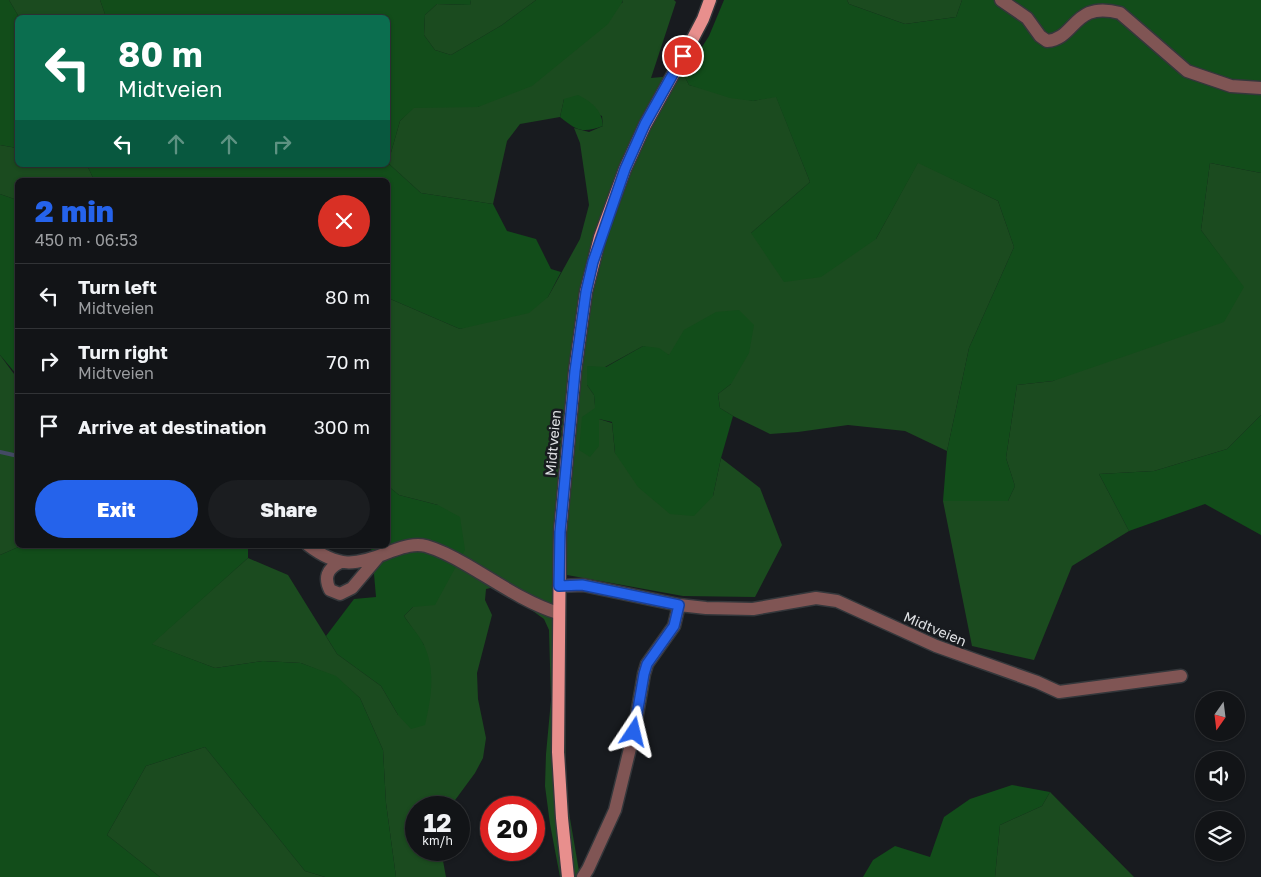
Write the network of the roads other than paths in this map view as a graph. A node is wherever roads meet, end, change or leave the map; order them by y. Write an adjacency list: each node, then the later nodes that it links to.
1 (710, 0): 7 (main road, Midtveien)
2 (1001, 0): 3 (lane)
3 (1261, 88)
4 (312, 548): 6 (lane)
5 (379, 556): 6 (lane); 6 (lane); 9 (lane)
6 (339, 562)
7 (559, 586): 8 (lane, Midtveien); 9 (main road, Midtveien)
8 (679, 605): 10 (lane, Midtveien); 12 (lane)
9 (558, 613): 11 (main road, Midtveien)
10 (1181, 676)
11 (568, 877)
12 (583, 877)

